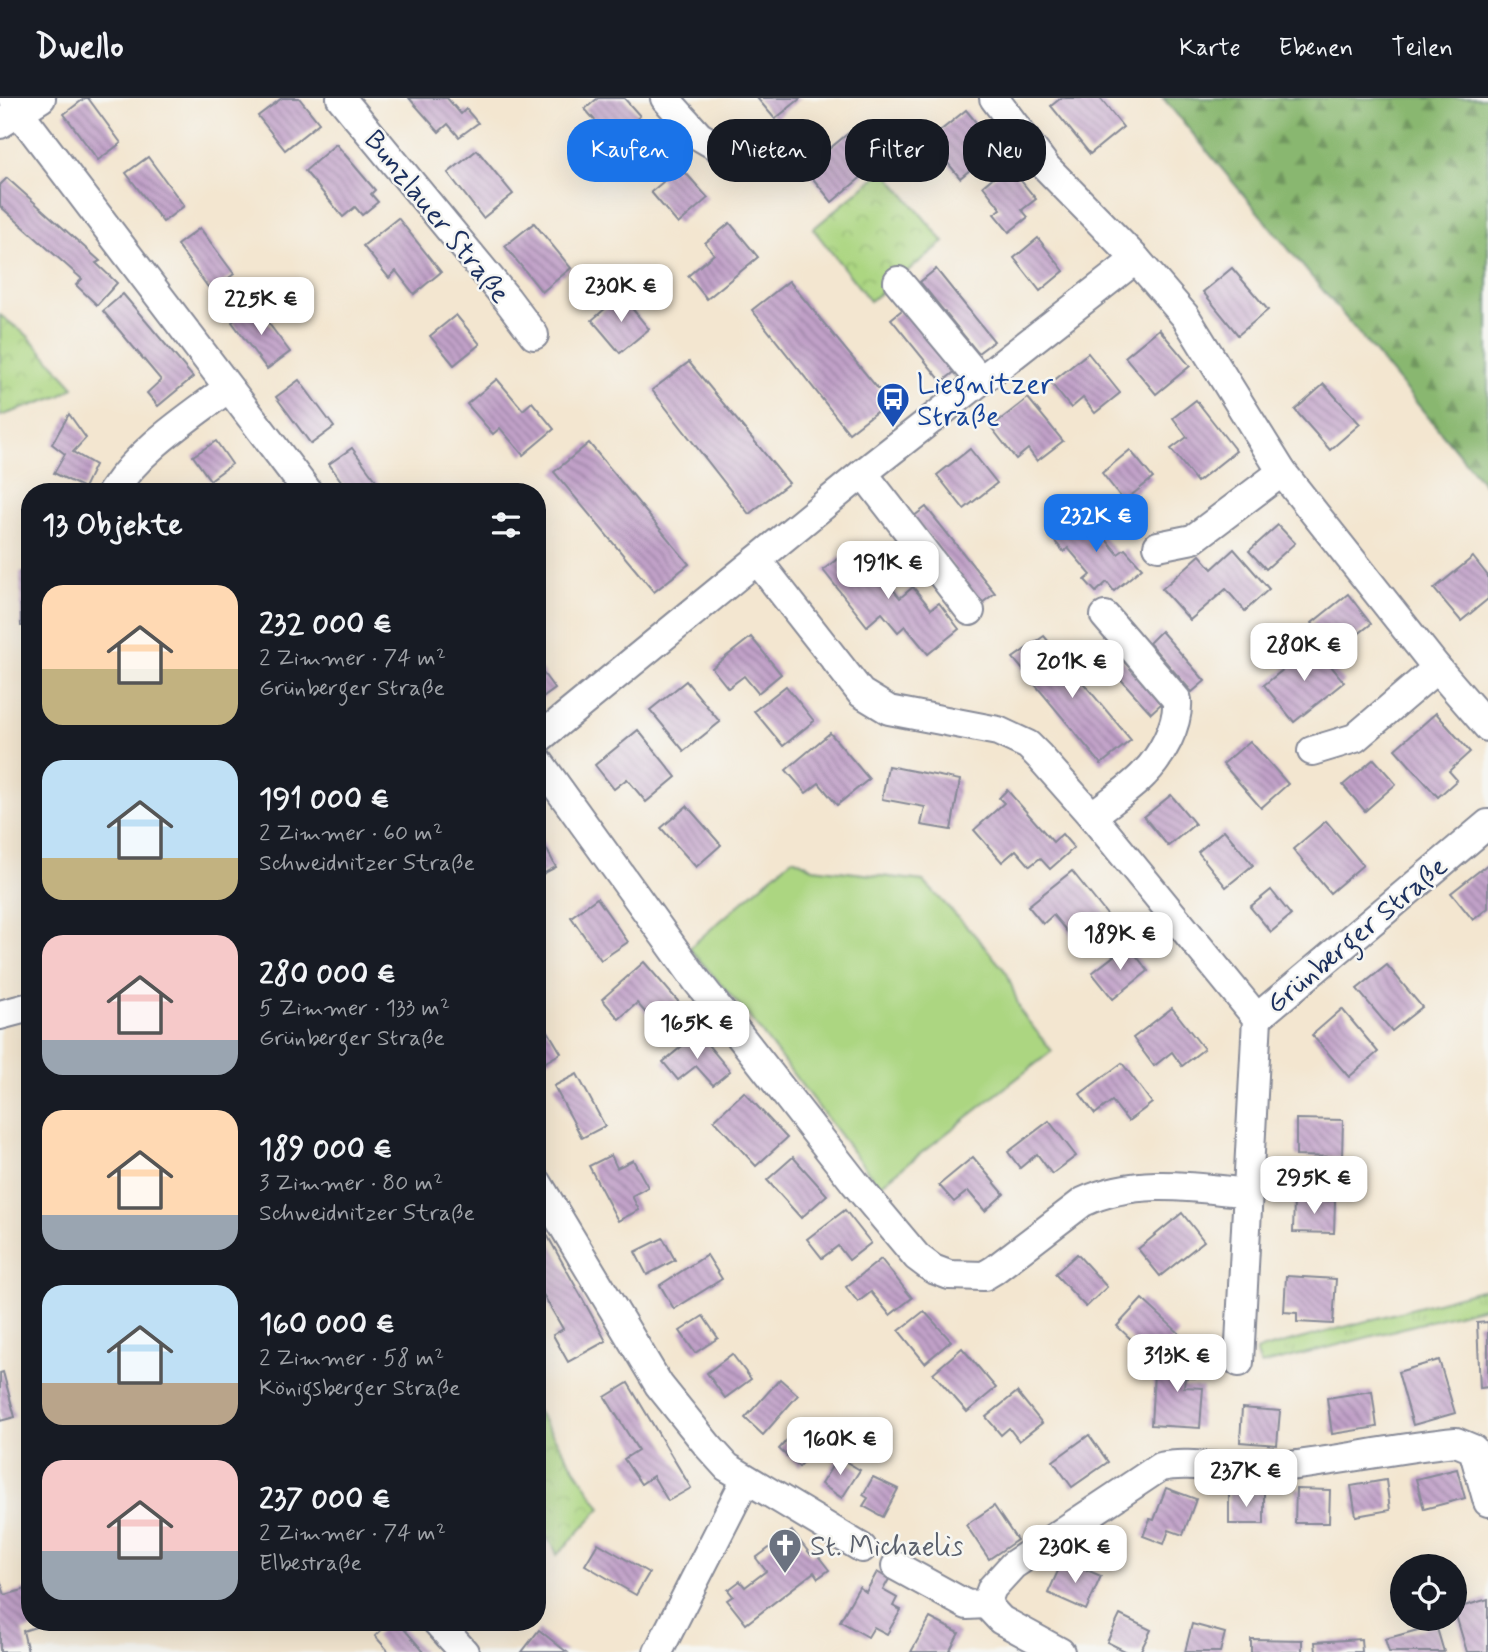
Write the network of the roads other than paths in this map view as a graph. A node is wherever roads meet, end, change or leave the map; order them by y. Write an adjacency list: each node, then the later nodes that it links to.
1 (341, 98): 8 (street, Bunzlauer Straße)
2 (665, 98): 5 (street)
3 (994, 98): 6 (street)
4 (18, 108): 10 (street)
5 (707, 141)
6 (1136, 259): 9 (street); 11 (street)
7 (898, 281): 9 (street)
8 (534, 335)
9 (981, 381): 12 (street)
10 (228, 388): 13 (street); 14 (street)
11 (1282, 472): 15 (street); 19 (street)
12 (863, 473): 16 (street); 17 (street)
13 (118, 483)
14 (301, 483)
15 (1158, 546)
16 (757, 561): 21 (street); 24 (street)
17 (970, 611)
18 (1105, 616): 24 (street)
19 (1437, 668): 20 (street); 22 (street)
20 (1488, 727)
21 (546, 733)
22 (1312, 751)
23 (546, 772): 29 (street)
24 (1092, 816): 28 (street)
25 (1488, 824): 28 (street, Grünberger Straße)
26 (21, 1009): 27 (street)
27 (0, 1015)
28 (1257, 1018): 29 (street)
29 (1250, 1193): 31 (street)
30 (546, 1197): 32 (street)
31 (1239, 1362)
32 (746, 1479): 34 (street); 39 (street)
33 (1488, 1502): 36 (street)
34 (862, 1548)
35 (896, 1566): 36 (street)
36 (989, 1596): 40 (street)
37 (445, 1631): 38 (street)
38 (464, 1652)
39 (658, 1652)
40 (1060, 1652)

